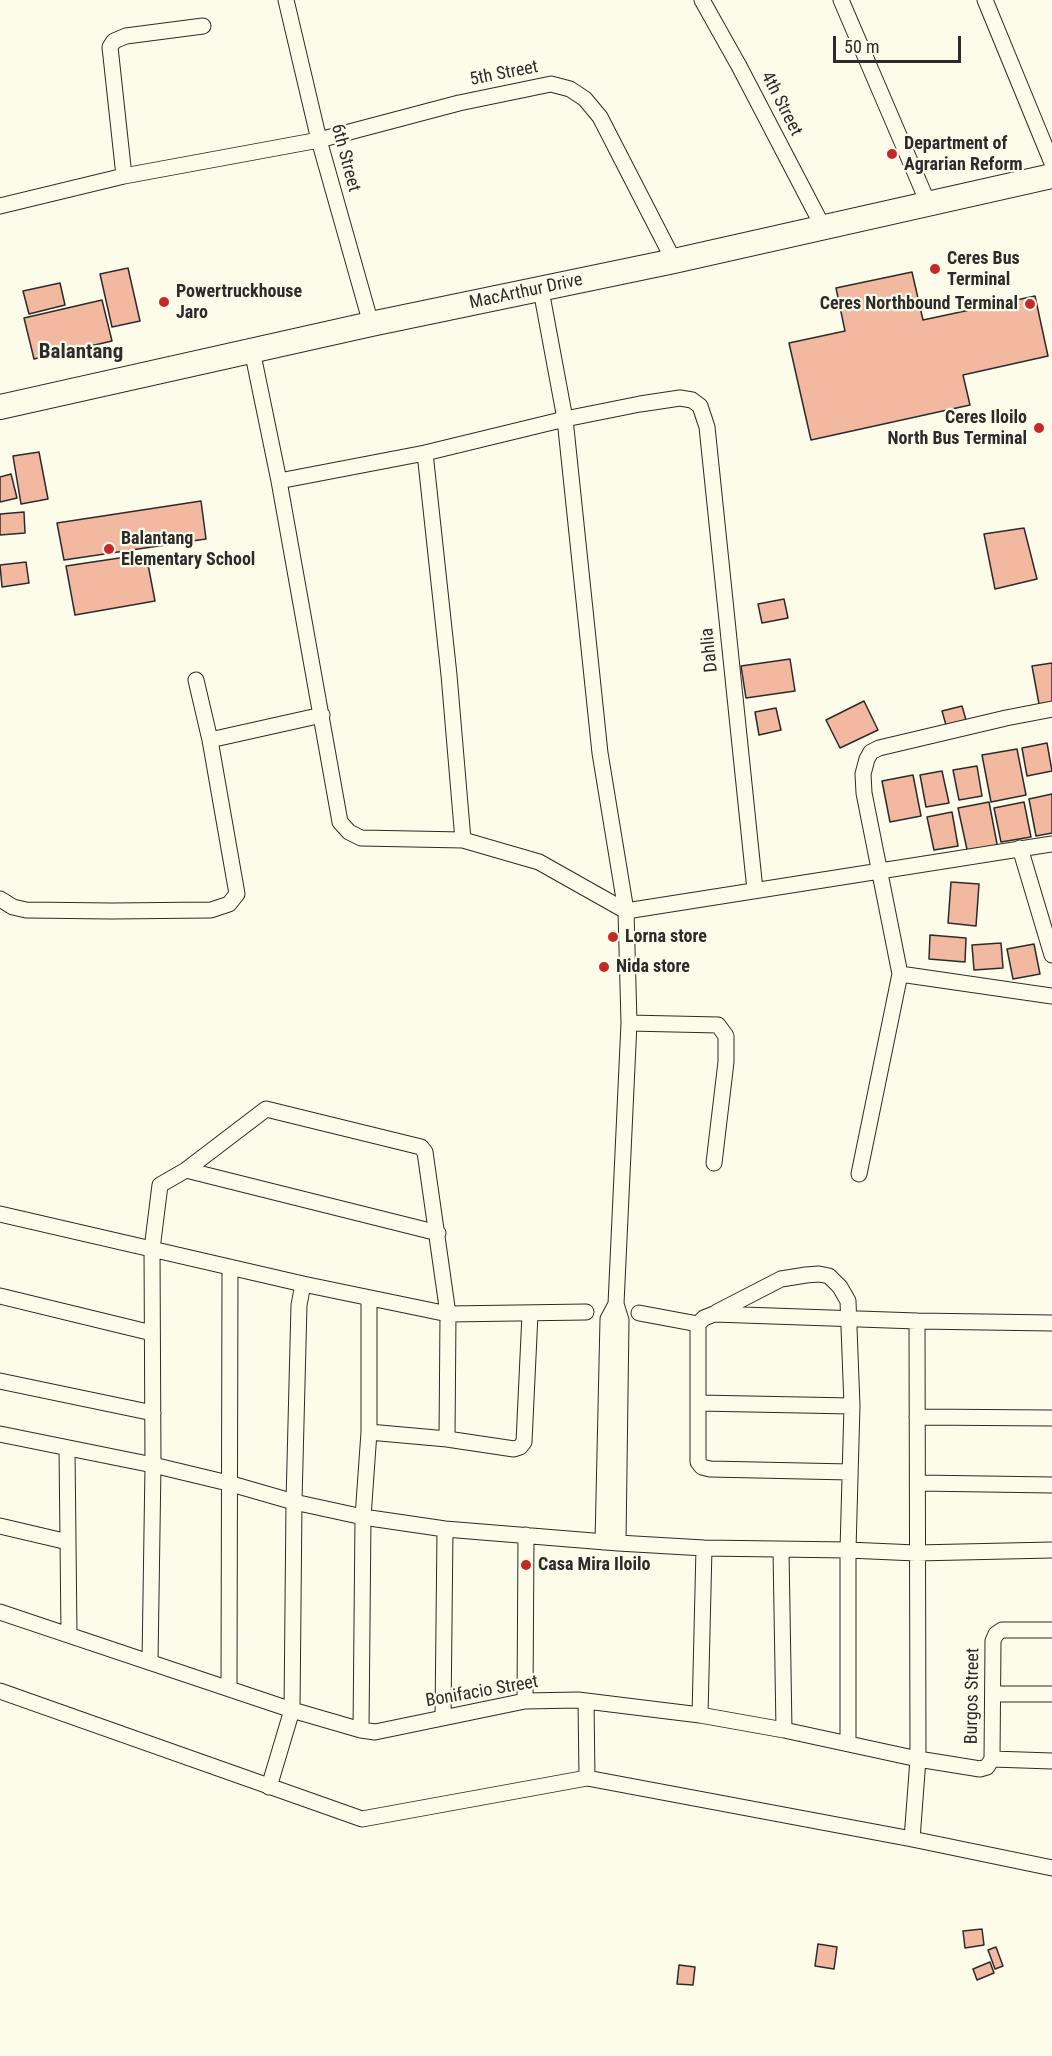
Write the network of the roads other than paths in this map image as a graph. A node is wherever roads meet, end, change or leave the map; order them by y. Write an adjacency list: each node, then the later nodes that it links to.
1 (286, 0): 6 (street, 6th Street)
2 (702, 0): 12 (street, 4th Street)
3 (841, 0): 10 (street)
4 (985, 0): 7 (street)
5 (203, 26): 8 (street)
6 (319, 140): 8 (street, 5th Street); 13 (street, 5th Street); 15 (street, 6th Street)
7 (1052, 163)
8 (124, 176): 11 (street, 5th Street)
9 (1052, 176): 10 (main road, MacArthur Drive)
10 (928, 203): 12 (main road, MacArthur Drive)
11 (0, 206)
12 (822, 227): 13 (main road, MacArthur Drive)
13 (674, 261): 14 (main road, MacArthur Drive)
14 (541, 290): 15 (main road, MacArthur Drive); 18 (street)
15 (371, 324): 16 (main road, MacArthur Drive)
16 (252, 350): 17 (main road, MacArthur Drive); 20 (street)
17 (0, 407)
18 (565, 420): 19 (street); 29 (street, Dahlia); 31 (street)
19 (425, 453): 20 (street); 25 (street)
20 (279, 481): 23 (street)
21 (195, 680): 24 (street)
22 (1052, 709): 28 (street)
23 (322, 715): 24 (street); 25 (street)
24 (210, 740): 30 (street)
25 (463, 840): 31 (street)
26 (1052, 844): 27 (street)
27 (1020, 849): 28 (street); 32 (street)
28 (879, 870): 29 (street); 33 (street)
29 (755, 890): 31 (street)
30 (0, 899)
31 (627, 911): 35 (street)
32 (1052, 955)
33 (900, 974): 34 (street); 38 (street)
34 (1052, 996)
35 (629, 1023): 36 (street); 77 (street)
36 (714, 1163)
37 (186, 1170): 40 (street); 40 (street); 41 (street)
38 (859, 1174)
39 (0, 1214): 41 (street)
40 (438, 1233): 48 (street)
41 (152, 1249): 42 (street); 55 (street)
42 (230, 1267): 43 (street); 69 (street)
43 (303, 1284): 45 (street); 71 (street)
44 (0, 1296): 55 (street)
45 (369, 1299): 48 (street); 62 (street)
46 (586, 1312): 49 (street)
47 (639, 1313): 54 (street)
48 (448, 1314): 49 (street); 64 (street)
49 (530, 1314): 64 (street)
50 (714, 1314): 51 (street); 51 (street); 54 (street)
51 (850, 1319): 52 (street); 58 (street)
52 (916, 1321): 53 (street); 60 (street)
53 (1052, 1323)
54 (698, 1324): 57 (street)
55 (153, 1333): 59 (street)
56 (0, 1382): 59 (street)
57 (698, 1403): 58 (street); 67 (street)
58 (852, 1406): 67 (street)
59 (153, 1413): 66 (street)
60 (917, 1417): 61 (street); 68 (street)
61 (1052, 1418)
62 (369, 1432): 64 (street); 72 (street)
63 (0, 1434): 65 (street)
64 (447, 1439)
65 (68, 1448): 66 (street); 76 (street)
66 (153, 1465): 69 (street); 86 (street)
67 (850, 1472): 80 (street)
68 (918, 1482): 70 (street); 82 (street)
69 (228, 1483): 71 (street); 87 (street)
70 (1052, 1485)
71 (294, 1502): 72 (street); 93 (street)
72 (363, 1517): 74 (street); 96 (street)
73 (0, 1526): 76 (street)
74 (445, 1529): 75 (street); 95 (street)
75 (526, 1535): 77 (street); 91 (street)
76 (68, 1542): 85 (street)
77 (611, 1543): 78 (street)
78 (704, 1548): 79 (street); 94 (street)
79 (781, 1550): 80 (street); 97 (street)
80 (848, 1550): 82 (street); 98 (street)
81 (1052, 1550): 82 (street)
82 (916, 1553): 99 (street)
83 (0, 1612): 85 (street, Bonifacio Street)
84 (1052, 1630): 89 (street, Burgos Street)
85 (69, 1635): 86 (street, Bonifacio Street)
86 (150, 1662): 87 (street, Bonifacio Street)
87 (229, 1688): 93 (street, Bonifacio Street)
88 (0, 1691): 103 (street)
89 (994, 1694): 90 (street); 100 (street, Burgos Street)
90 (1052, 1694)
91 (525, 1701): 92 (street, Bonifacio Street); 95 (street, Bonifacio Street)
92 (586, 1701): 94 (street, Bonifacio Street); 102 (street)
93 (292, 1710): 96 (street, Bonifacio Street); 103 (street)
94 (700, 1715): 97 (street, Bonifacio Street)
95 (443, 1718): 96 (street, Bonifacio Street)
96 (361, 1730)
97 (784, 1730): 98 (street, Bonifacio Street)
98 (848, 1743): 99 (street, Bonifacio Street)
99 (918, 1759): 100 (street, Bonifacio Street); 104 (street)
100 (992, 1759): 101 (street, Bonifacio Street)
101 (1052, 1761)
102 (587, 1778): 103 (street); 104 (street)
103 (269, 1786)
104 (912, 1839): 105 (street)
105 (1052, 1868)

